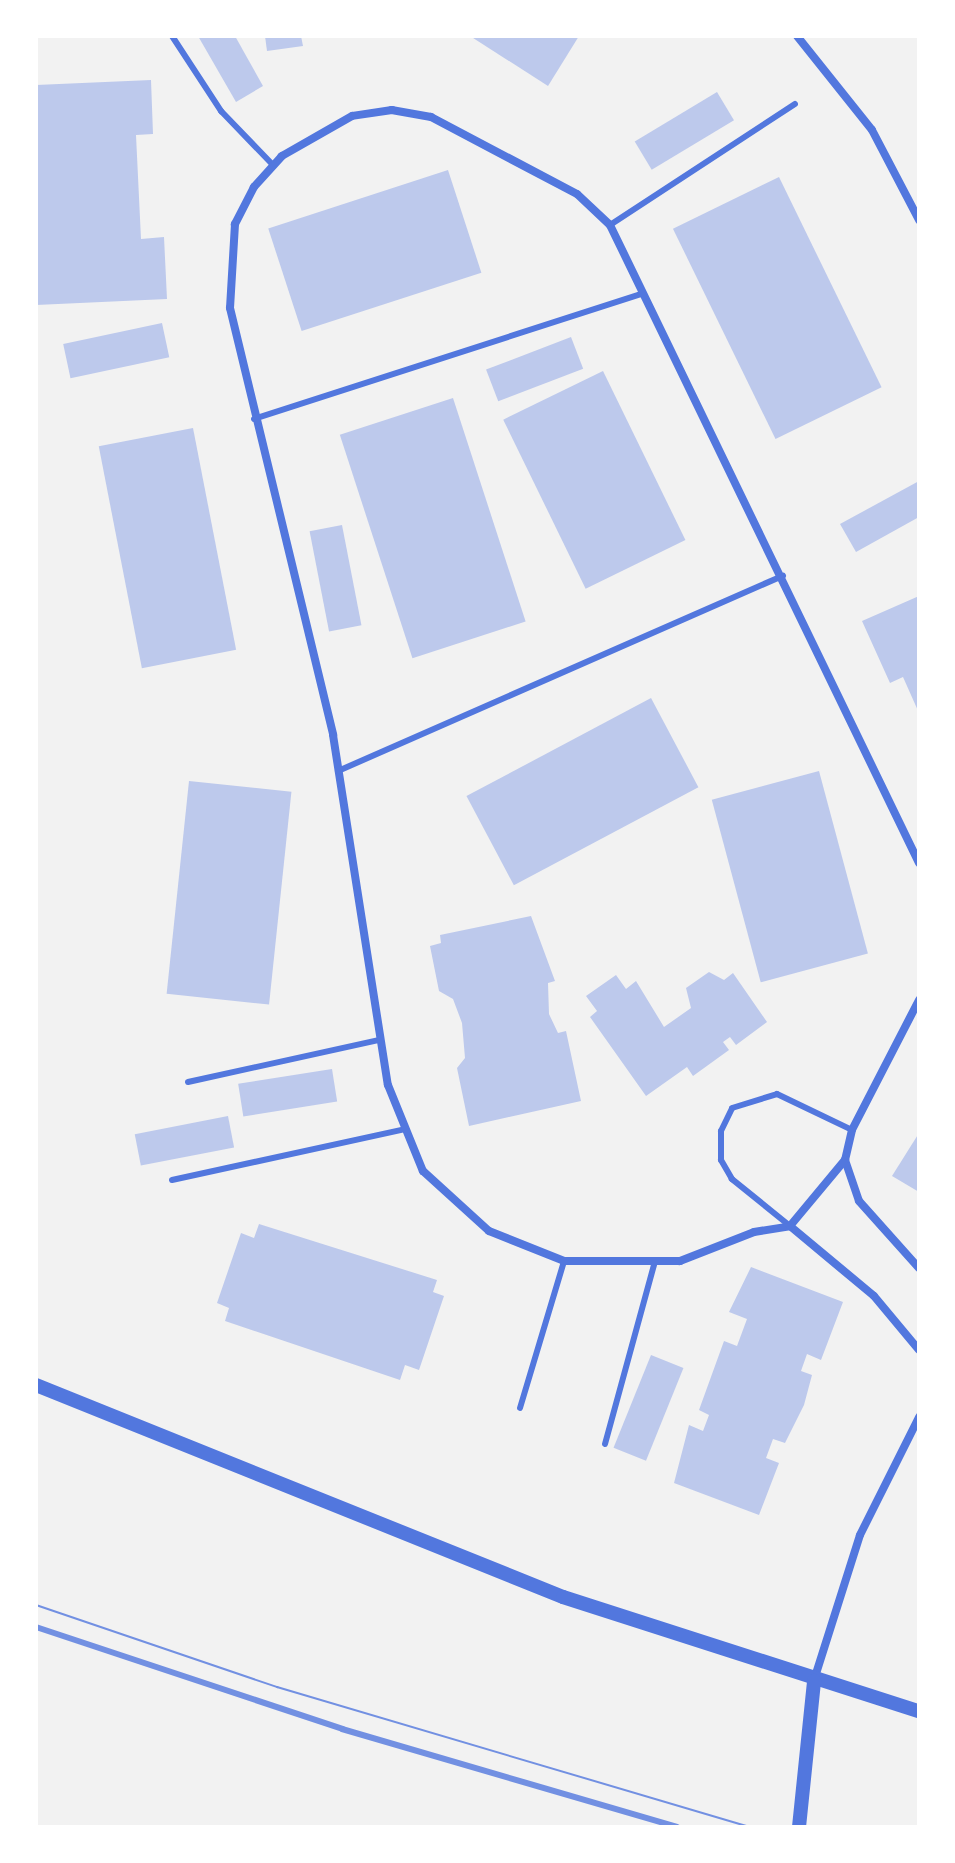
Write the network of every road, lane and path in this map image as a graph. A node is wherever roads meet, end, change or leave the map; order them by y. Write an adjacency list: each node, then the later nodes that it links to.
1 (172, 36): 4 (lane)
2 (797, 36): 5 (street)
3 (795, 104): 6 (lane)
4 (274, 166): 6 (street); 8 (street)
5 (919, 220)
6 (610, 225): 7 (street)
7 (642, 294): 8 (lane); 9 (street)
8 (254, 419): 10 (street)
9 (783, 576): 10 (lane); 11 (street)
10 (338, 771): 13 (street)
11 (919, 863)
12 (919, 1000): 16 (street)
13 (379, 1040): 14 (lane); 15 (street)
14 (188, 1082)
15 (402, 1130): 18 (lane); 20 (street)
16 (852, 1130): 17 (street); 19 (lane)
17 (845, 1160): 19 (street); 22 (street)
18 (172, 1180)
19 (790, 1226): 21 (street); 23 (street)
20 (564, 1261): 21 (street); 25 (lane)
21 (654, 1265): 27 (lane)
22 (919, 1268)
23 (919, 1350)
24 (36, 1385): 28 (street)
25 (520, 1408)
26 (919, 1417): 28 (street)
27 (605, 1444)
28 (814, 1681): 29 (street); 30 (street)
29 (919, 1711)
30 (799, 1827)

